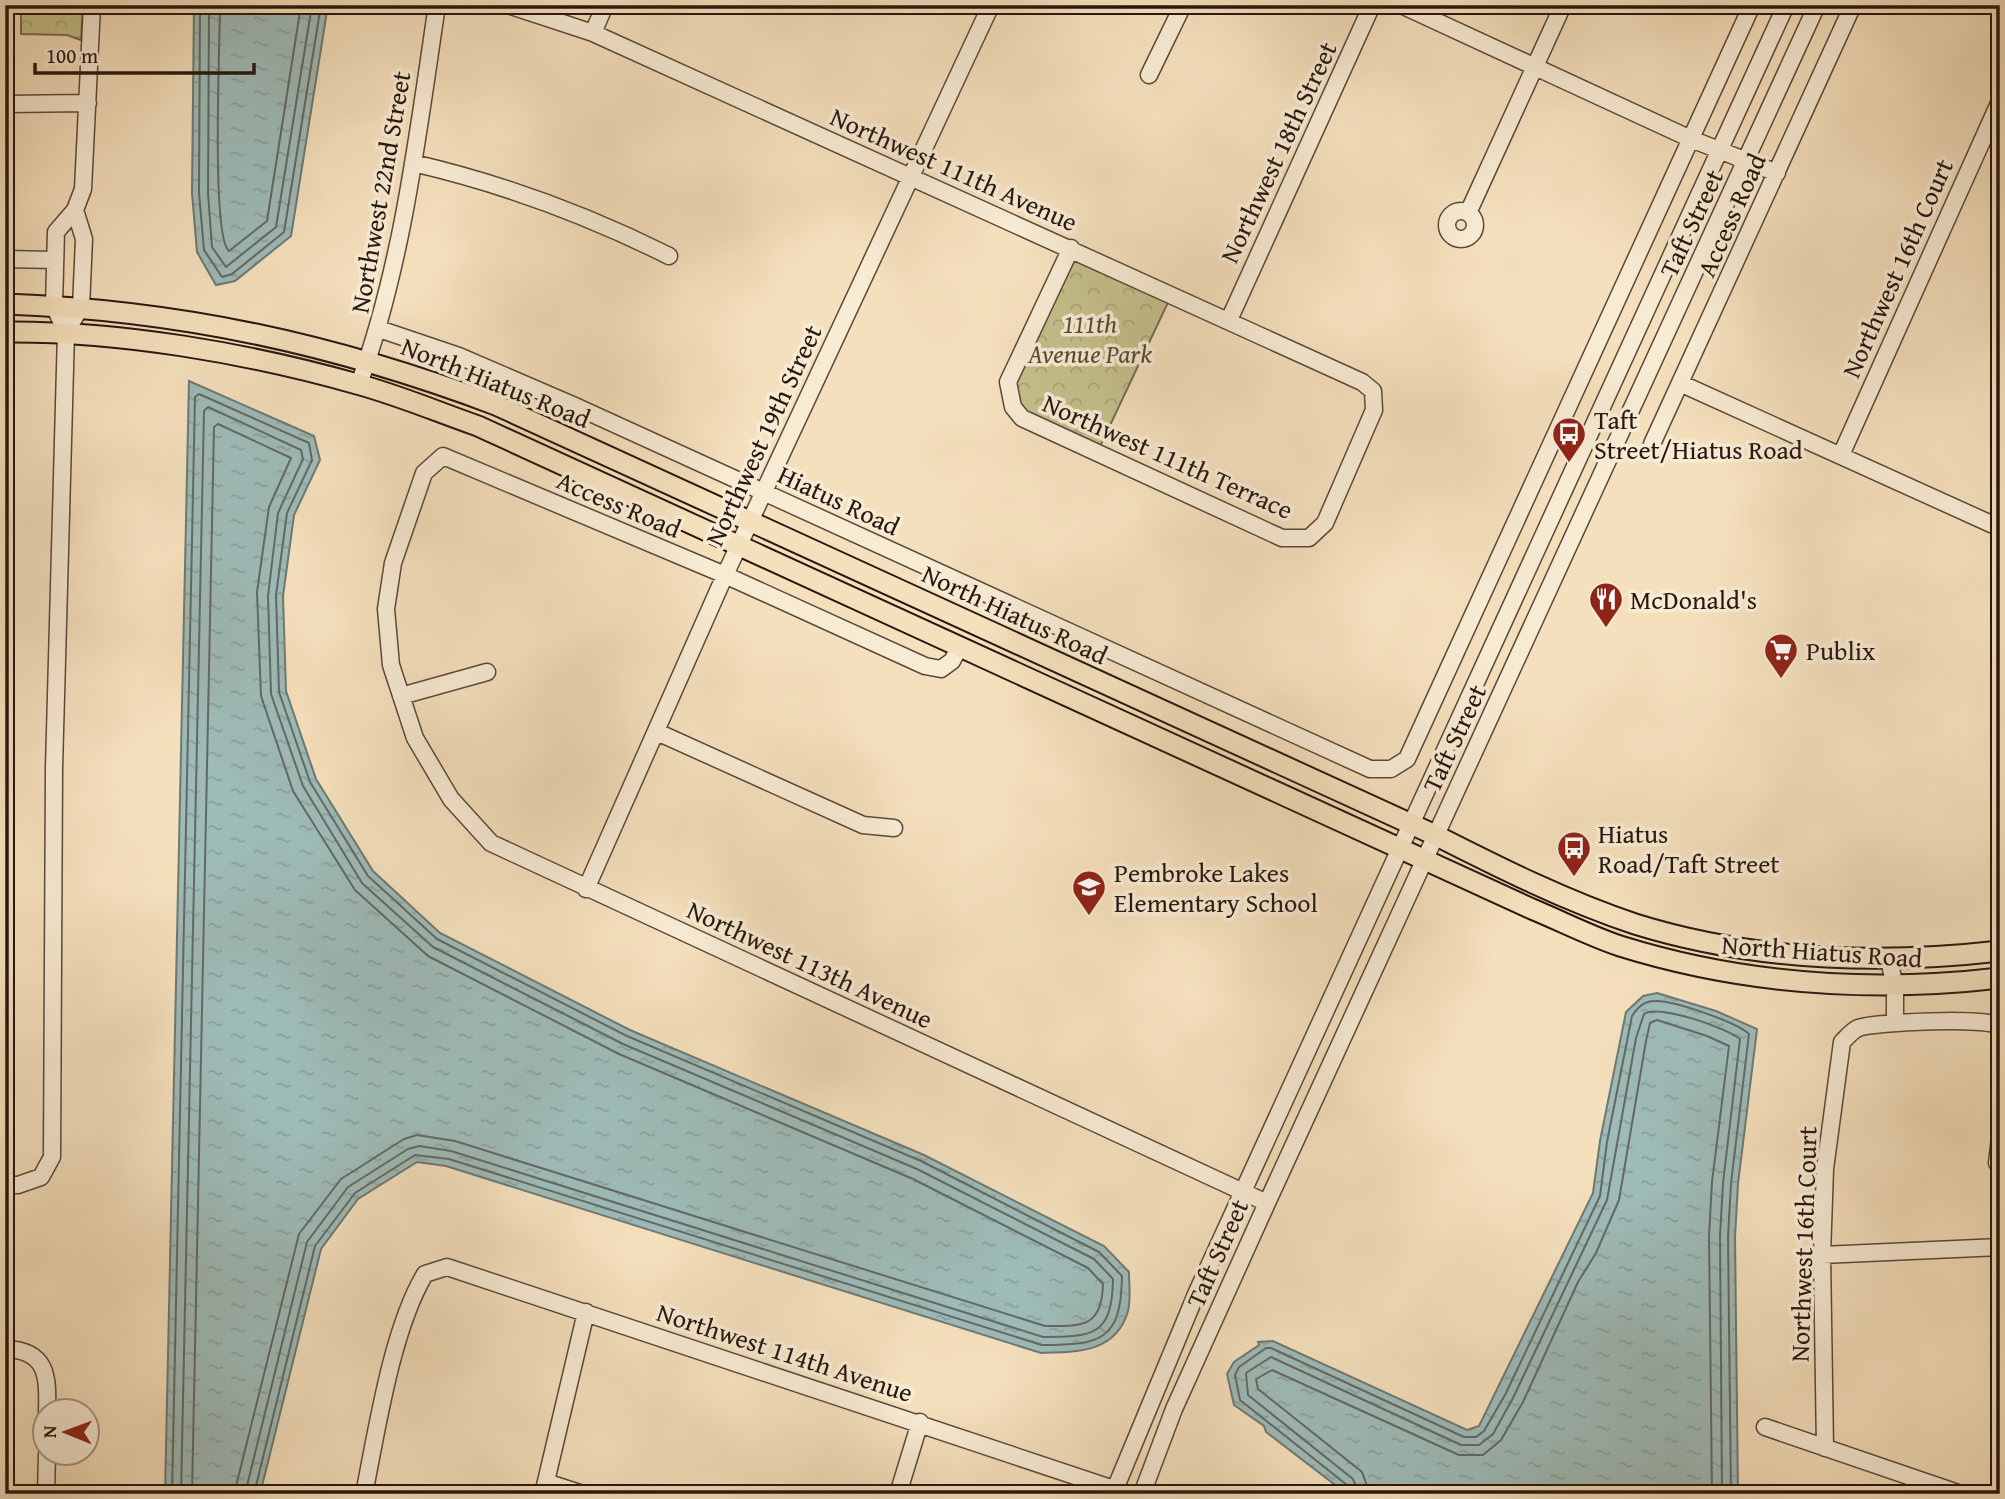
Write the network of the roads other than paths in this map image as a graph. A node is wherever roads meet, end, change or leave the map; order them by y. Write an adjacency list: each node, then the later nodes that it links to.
1 (92, 5): 18 (street)
2 (437, 5): 23 (street, Northwest 22nd Street)
3 (509, 5): 14 (street, Northwest 111th Avenue)
4 (604, 5): 14 (street)
5 (991, 5): 25 (street, Northwest 19th Street)
6 (1183, 5): 16 (street)
7 (1372, 5): 35 (street, Northwest 18th Street)
8 (1401, 5): 15 (street)
9 (1563, 5): 15 (street)
10 (1752, 5): 20 (street, Taft Street)
11 (1786, 5): 21 (street, Taft Street)
12 (1817, 5): 22 (street, Taft Street)
13 (1853, 5): 24 (street, Access Road)
14 (593, 33): 25 (street, Northwest 111th Avenue)
15 (1534, 68): 20 (street); 27 (street)
16 (1149, 75)
17 (2000, 101): 43 (street, Northwest 16th Court)
18 (88, 103): 19 (street); 26 (street)
19 (5, 104)
20 (1691, 139): 21 (street); 59 (street, Taft Street)
21 (1720, 150): 22 (street); 44 (street, Taft Street)
22 (1746, 161): 24 (street); 45 (street, Taft Street)
23 (413, 163): 29 (street); 36 (street, Northwest 22nd Street)
24 (1777, 173): 41 (street, Access Road)
25 (910, 176): 28 (street, Northwest 111th Avenue); 46 (street, Northwest 19th Street)
26 (75, 210): 31 (street); 34 (street)
27 (1468, 213)
28 (1071, 248): 35 (street, Northwest 111th Avenue); 49 (street, Northwest 111th Terrace)
29 (669, 256)
30 (5, 259): 31 (street)
31 (54, 260): 33 (street)
32 (5, 304): 33 (main road, North Hiatus Road)
33 (54, 306): 34 (main road, North Hiatus Road); 38 (street)
34 (81, 307): 38 (street); 39 (main road, North Hiatus Road)
35 (1229, 320): 49 (street, Northwest 111th Avenue)
36 (379, 329): 39 (street, Northwest 22nd Street); 46 (street, Hiatus Road)
37 (5, 332): 38 (main road, North Hiatus Road)
38 (66, 332): 40 (main road, North Hiatus Road); 77 (street)
39 (368, 360): 40 (street, Northwest 22nd Street); 47 (main road, North Hiatus Road)
40 (359, 384): 50 (main road, North Hiatus Road)
41 (1682, 384): 42 (street, Access Road); 43 (street)
42 (1652, 444)
43 (1841, 455): 48 (street)
44 (1572, 477): 45 (street); 52 (street, Taft Street)
45 (1595, 489): 53 (street, Taft Street)
46 (764, 492): 47 (street, Northwest 19th Street); 59 (street, Hiatus Road)
47 (750, 521): 50 (street, Northwest 19th Street); 58 (main road, North Hiatus Road)
48 (2000, 528)
49 (1309, 538)
50 (739, 545): 51 (street, Northwest 19th Street); 54 (main road, North Hiatus Road)
51 (725, 575): 54 (street, Access Road); 56 (street, Access Road); 57 (street, Northwest 19th Street)
52 (1506, 620): 53 (street); 61 (street, Taft Street)
53 (1530, 632): 63 (street, Taft Street)
54 (960, 646): 60 (main road, North Hiatus Road)
55 (487, 672): 56 (street)
56 (401, 696): 66 (street, Northwest 113th Avenue)
57 (657, 732): 62 (street); 66 (street, Northwest 19th Street)
58 (1254, 752): 60 (main road); 61 (main road, North Hiatus Road)
59 (1391, 769)
60 (1243, 776): 64 (main road, North Hiatus Road)
61 (1413, 825): 63 (main road, North Hiatus Road); 64 (street, Taft Street)
62 (894, 828)
63 (1435, 835): 65 (street, Taft Street); 68 (main road, North Hiatus Road)
64 (1401, 848): 65 (main road, North Hiatus Road); 73 (street, Taft Street)
65 (1423, 859): 70 (main road, North Hiatus Road); 74 (street, Taft Street)
66 (586, 888): 78 (street, Northwest 113th Avenue)
67 (2000, 951): 68 (main road, North Hiatus Road)
68 (1889, 960): 70 (street)
69 (2000, 978): 70 (main road, North Hiatus Road)
70 (1895, 987): 71 (street)
71 (1895, 1023): 72 (street); 81 (street, Northwest 16th Court)
72 (2000, 1026)
73 (1291, 1087): 74 (street); 78 (street, Taft Street)
74 (1316, 1098): 79 (street, Taft Street)
75 (2000, 1138): 76 (street)
76 (1997, 1163)
77 (5, 1185)
78 (1242, 1191): 79 (street, Northwest 113th Avenue); 90 (street, Taft Street)
79 (1267, 1203): 95 (street, Taft Street)
80 (2000, 1247): 81 (street)
81 (1822, 1255): 87 (street, Northwest 16th Court)
82 (586, 1312): 85 (street, Northwest 114th Avenue); 89 (street); 92 (street, Northwest 114th Avenue)
83 (5, 1349): 84 (street)
84 (47, 1398)
85 (920, 1422): 90 (street, Northwest 114th Avenue); 94 (street)
86 (1765, 1427): 87 (street)
87 (1825, 1448): 96 (street)
88 (47, 1468): 91 (street)
89 (544, 1488): 93 (street)
90 (1119, 1492)
91 (46, 1494)
92 (364, 1494)
93 (583, 1494)
94 (898, 1494)
95 (1142, 1494)
96 (1961, 1494)

